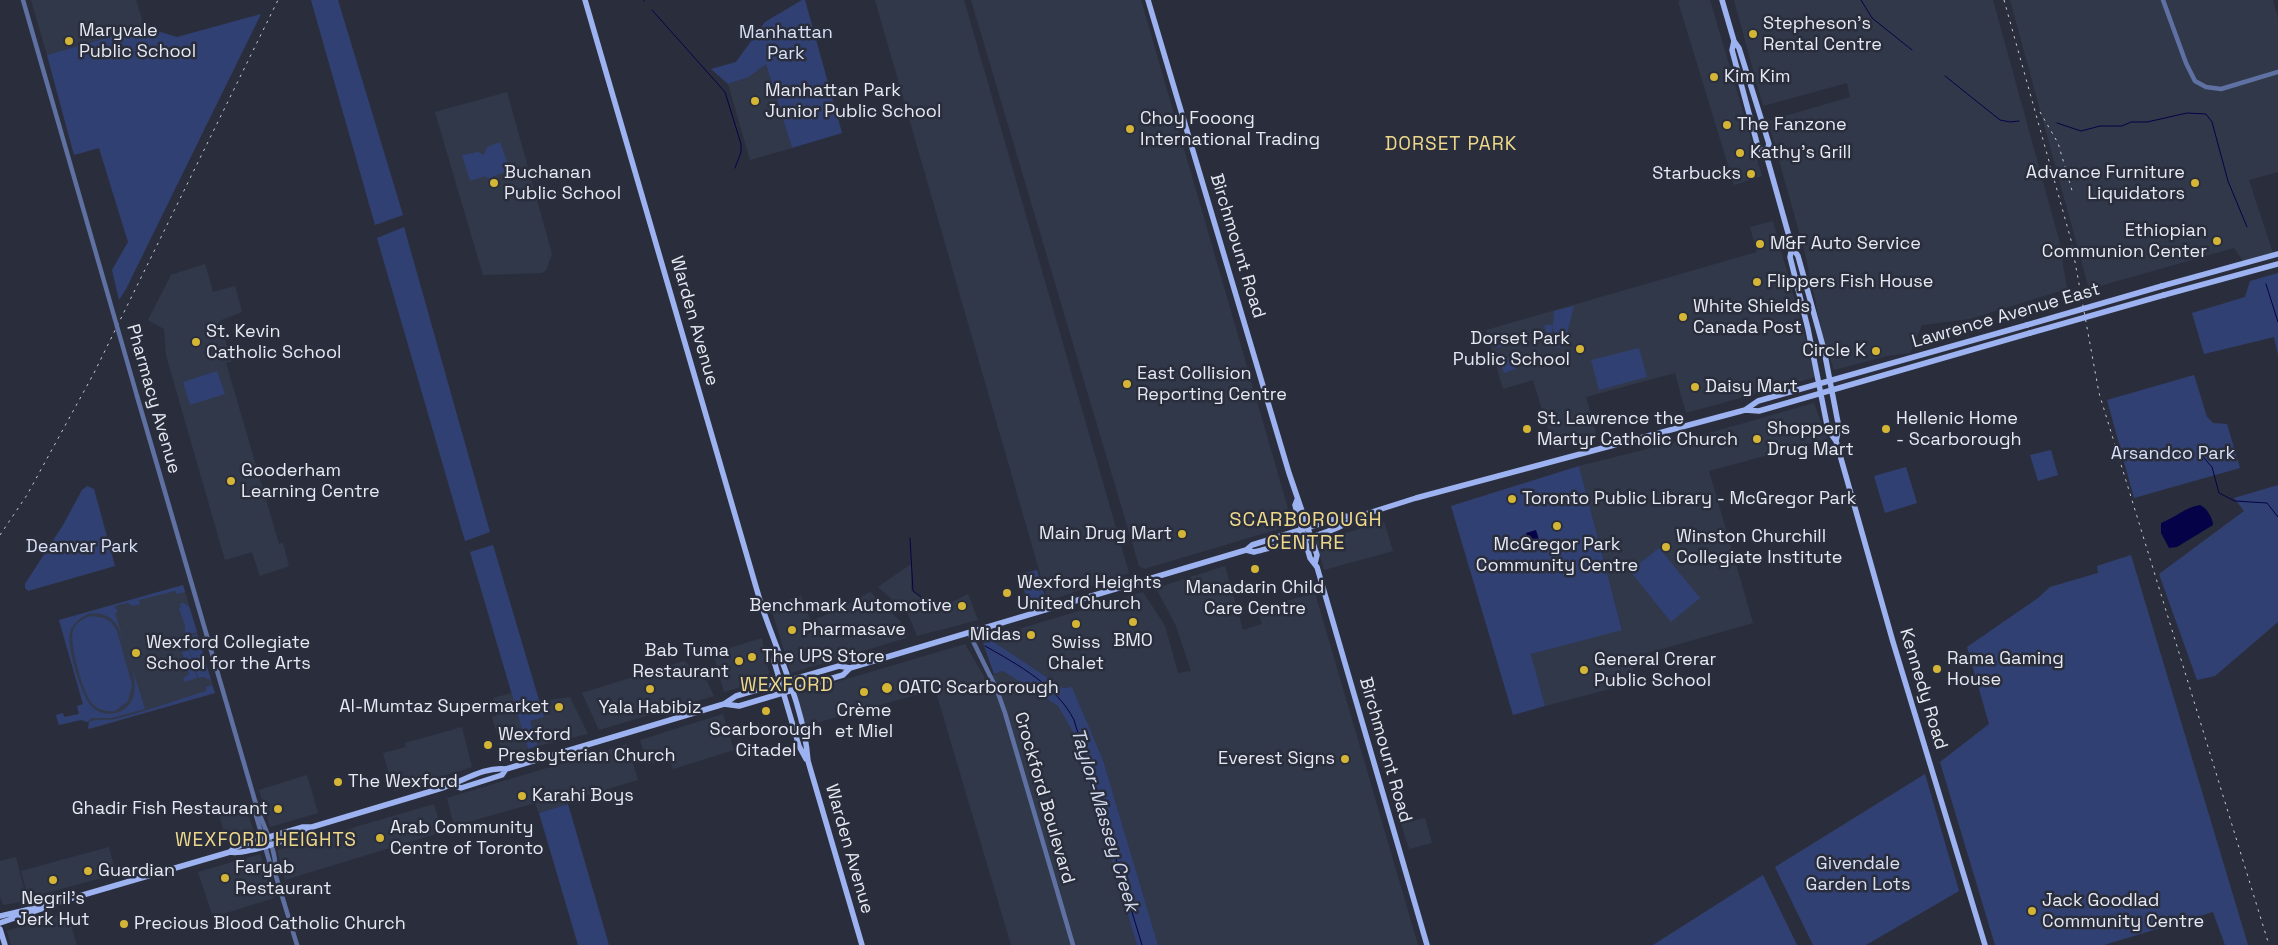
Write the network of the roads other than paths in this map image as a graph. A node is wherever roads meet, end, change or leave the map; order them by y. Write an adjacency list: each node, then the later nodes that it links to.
1 (23, 0): 39 (street, Pharmacy Avenue, bridge)
2 (585, 0): 31 (main road, Warden Avenue)
3 (1148, 0): 22 (main road, Birchmount Road)
4 (1722, 0): 6 (main road, Kennedy Road)
5 (2164, 0): 7 (street)
6 (1734, 41): 8 (main road, Kennedy Road); 9 (main road, Kennedy Road)
7 (2278, 72)
8 (1759, 116): 9 (street); 10 (main road, Kennedy Road)
9 (1750, 118): 10 (main road, Kennedy Road)
10 (1766, 154): 11 (main road, Kennedy Road)
11 (1792, 247): 14 (main road, Kennedy Road); 15 (main road, Kennedy Road)
12 (2278, 254): 14 (main road, Lawrence Avenue East, bridge)
13 (2278, 264): 16 (main road, Lawrence Avenue East, bridge)
14 (1830, 382): 15 (main road, Lawrence Avenue East); 16 (main road, Kennedy Road)
15 (1820, 384): 17 (main road, Kennedy Road); 19 (main road, Lawrence Avenue East)
16 (1832, 389): 17 (main road, Lawrence Avenue East); 21 (main road, Kennedy Road)
17 (1821, 393): 18 (main road, Lawrence Avenue East); 20 (main road, Kennedy Road)
18 (1810, 396): 19 (main road, Lawrence Avenue East); 20 (main road)
19 (1745, 410): 23 (main road, Lawrence Avenue East)
20 (1824, 411): 21 (main road, Kennedy Road)
21 (1836, 442): 49 (main road, Kennedy Road)
22 (1297, 500): 24 (main road, Birchmount Road); 25 (main road, Birchmount Road)
23 (1353, 518): 24 (main road, Lawrence Avenue East); 26 (main road, Lawrence Avenue East)
24 (1309, 528): 25 (main road, Lawrence Avenue East); 26 (main road, Birchmount Road)
25 (1301, 530): 27 (main road, Birchmount Road); 28 (main road, Lawrence Avenue East)
26 (1311, 536): 27 (main road, Lawrence Avenue East); 29 (main road, Birchmount Road)
27 (1304, 538): 28 (main road, Lawrence Avenue East); 29 (main road, Birchmount Road)
28 (1246, 550): 30 (main road, Lawrence Avenue East)
29 (1315, 563): 48 (main road, Birchmount Road)
30 (969, 634): 32 (main road, Lawrence Avenue East); 47 (street, Crockford Boulevard)
31 (776, 649): 33 (main road, Warden Avenue); 34 (main road, Warden Avenue)
32 (850, 668): 33 (main road, Lawrence Avenue East); 35 (main road, Lawrence Avenue East)
33 (788, 680): 34 (main road, Lawrence Avenue East); 35 (main road, Warden Avenue)
34 (780, 683): 36 (main road, Warden Avenue); 37 (main road, Lawrence Avenue East)
35 (791, 690): 36 (main road, Lawrence Avenue East); 38 (main road, Warden Avenue)
36 (783, 693): 37 (main road, Lawrence Avenue East); 38 (main road, Warden Avenue)
37 (724, 704): 39 (main road, Lawrence Avenue East)
38 (808, 760): 46 (main road, Warden Avenue)
39 (266, 841): 40 (main road, Lawrence Avenue East); 45 (street, Pharmacy Avenue)
40 (52, 904): 41 (main road, Lawrence Avenue East); 42 (main road, Lawrence Avenue East)
41 (0, 916)
42 (0, 923)
43 (0, 929): 44 (main road)
44 (5, 945)
45 (296, 945)
46 (862, 945)
47 (1073, 945)
48 (1427, 945)
49 (1985, 945)

